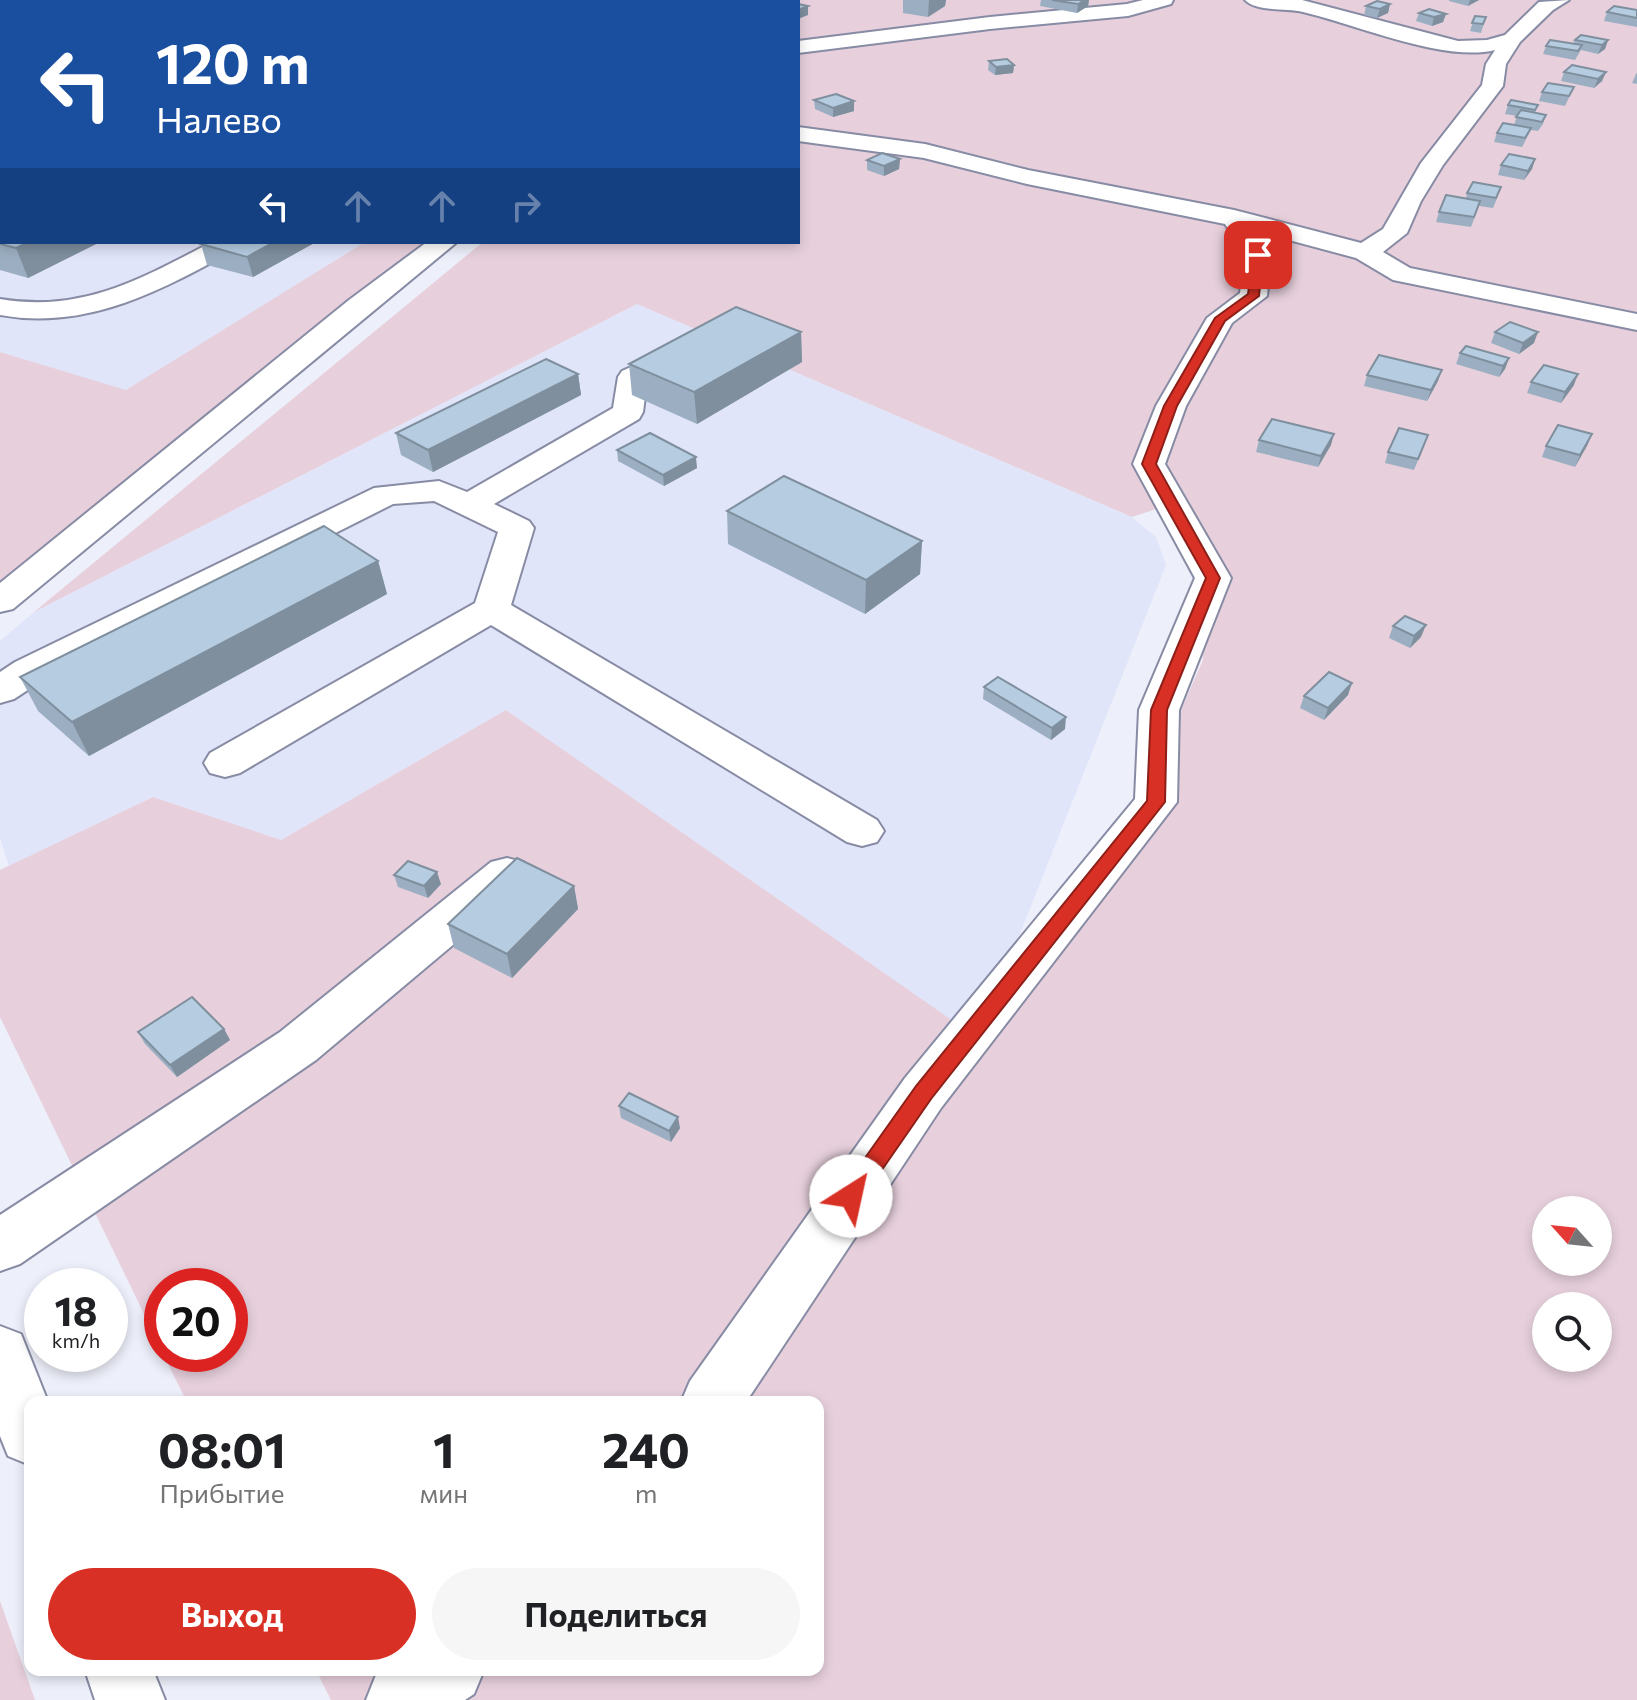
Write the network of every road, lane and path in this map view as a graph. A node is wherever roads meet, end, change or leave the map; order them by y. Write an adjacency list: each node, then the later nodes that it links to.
1 (1164, 0): 5 (street)
2 (1254, 0): 6 (street)
3 (1560, 0): 4 (street)
4 (1512, 39): 6 (street); 7 (street)
5 (800, 47)
6 (1458, 47): 7 (street)
7 (1496, 64): 12 (street)
8 (800, 134): 9 (street)
9 (1234, 218): 12 (street); 27 (street)
10 (227, 244): 13 (street)
11 (441, 244): 19 (street)
12 (1365, 252): 16 (street)
13 (174, 272): 14 (street); 15 (street)
14 (202, 281)
15 (0, 307)
16 (1637, 322)
17 (688, 350): 18 (street)
18 (468, 505): 20 (street); 21 (street)
19 (0, 601)
20 (491, 609): 22 (street); 23 (street)
21 (0, 690)
22 (225, 763)
23 (862, 831)
24 (513, 869): 25 (street)
25 (0, 1246)
26 (0, 1354): 28 (street)
27 (715, 1396)
28 (24, 1418)
29 (121, 1676): 31 (street)
30 (440, 1676): 32 (street)
31 (130, 1700)
32 (401, 1700)

